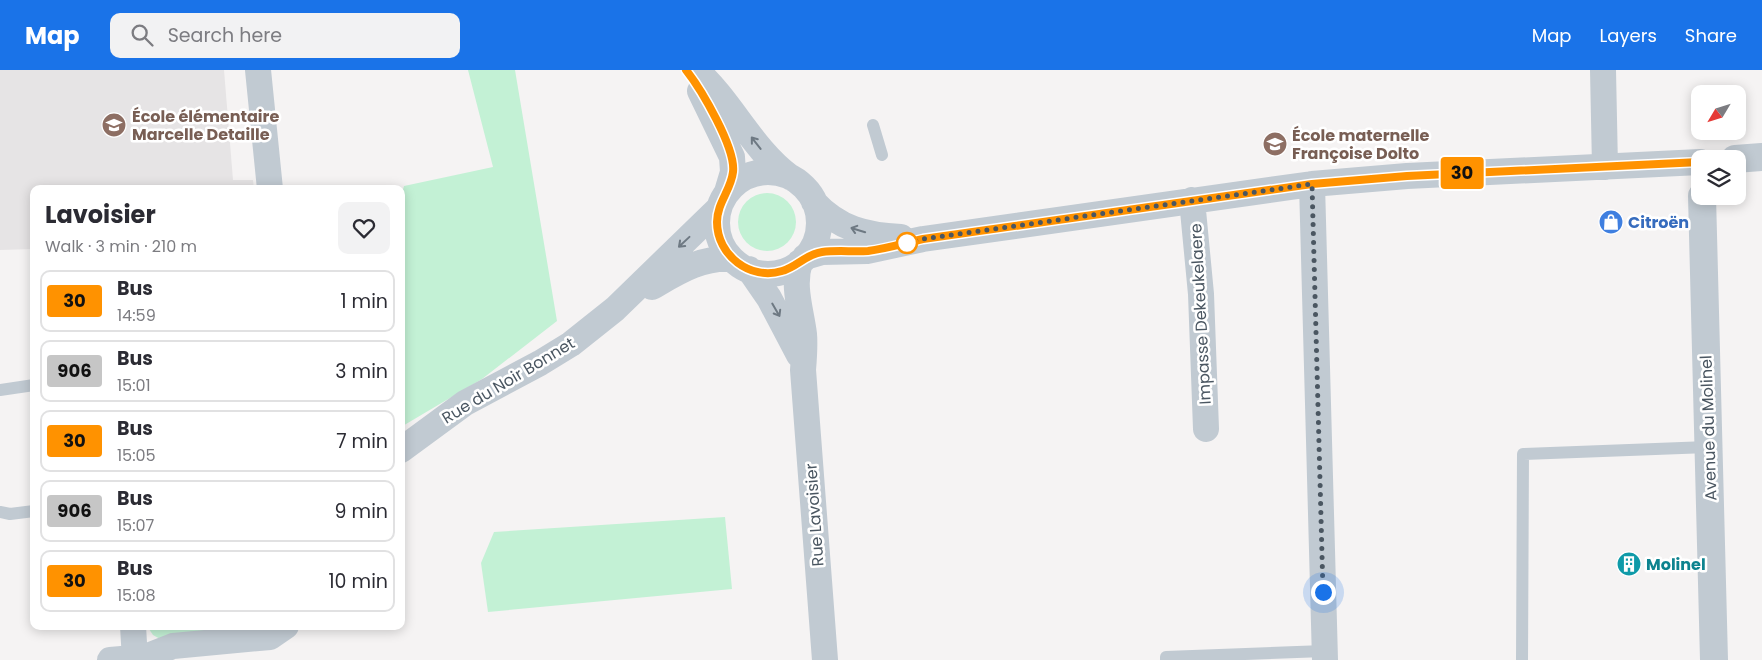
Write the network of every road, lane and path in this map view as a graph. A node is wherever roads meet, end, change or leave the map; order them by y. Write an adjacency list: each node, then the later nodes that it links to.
1 (258, 70): 15 (street)
2 (686, 70): 16 (street)
3 (696, 70): 13 (street, one-way to 3)
4 (1603, 70): 10 (street)
5 (873, 125): 6 (lane)
6 (882, 155)
7 (1762, 157): 8 (street)
8 (1746, 158)
9 (1691, 162): 10 (street)
10 (1605, 167): 14 (street)
11 (1746, 168): 12 (street)
12 (1762, 170)
13 (790, 177): 16 (street); 18 (street)
14 (1312, 184): 17 (street); 34 (street)
15 (270, 185)
16 (723, 200): 22 (street); 23 (street, Rue du Noir Bonnet, one-way to 23)
17 (1192, 200): 20 (street); 27 (street, Impasse Dekeukelaere)
18 (814, 202): 20 (street, one-way to 18); 21 (street)
19 (1702, 205): 29 (street, Avenue du Molinel)
20 (923, 239): 21 (street)
21 (802, 260): 22 (street); 24 (street, Rue Lavoisier)
22 (740, 264): 23 (street, Rue du Noir Bonnet); 24 (street, Rue Lavoisier, one-way to 24)
23 (614, 309): 28 (street, Rue du Noir Bonnet)
24 (803, 370): 36 (street, Rue Lavoisier)
25 (30, 386): 26 (lane)
26 (0, 390)
27 (1206, 429)
28 (405, 447)
29 (1708, 447): 38 (lane); 39 (street, Avenue du Molinel)
30 (0, 512): 31 (lane)
31 (30, 512)
32 (132, 630): 35 (street)
33 (280, 630): 35 (street)
34 (1324, 655): 37 (lane)
35 (126, 659)
36 (825, 660)
37 (1166, 660)
38 (1522, 660)
39 (1714, 660)

